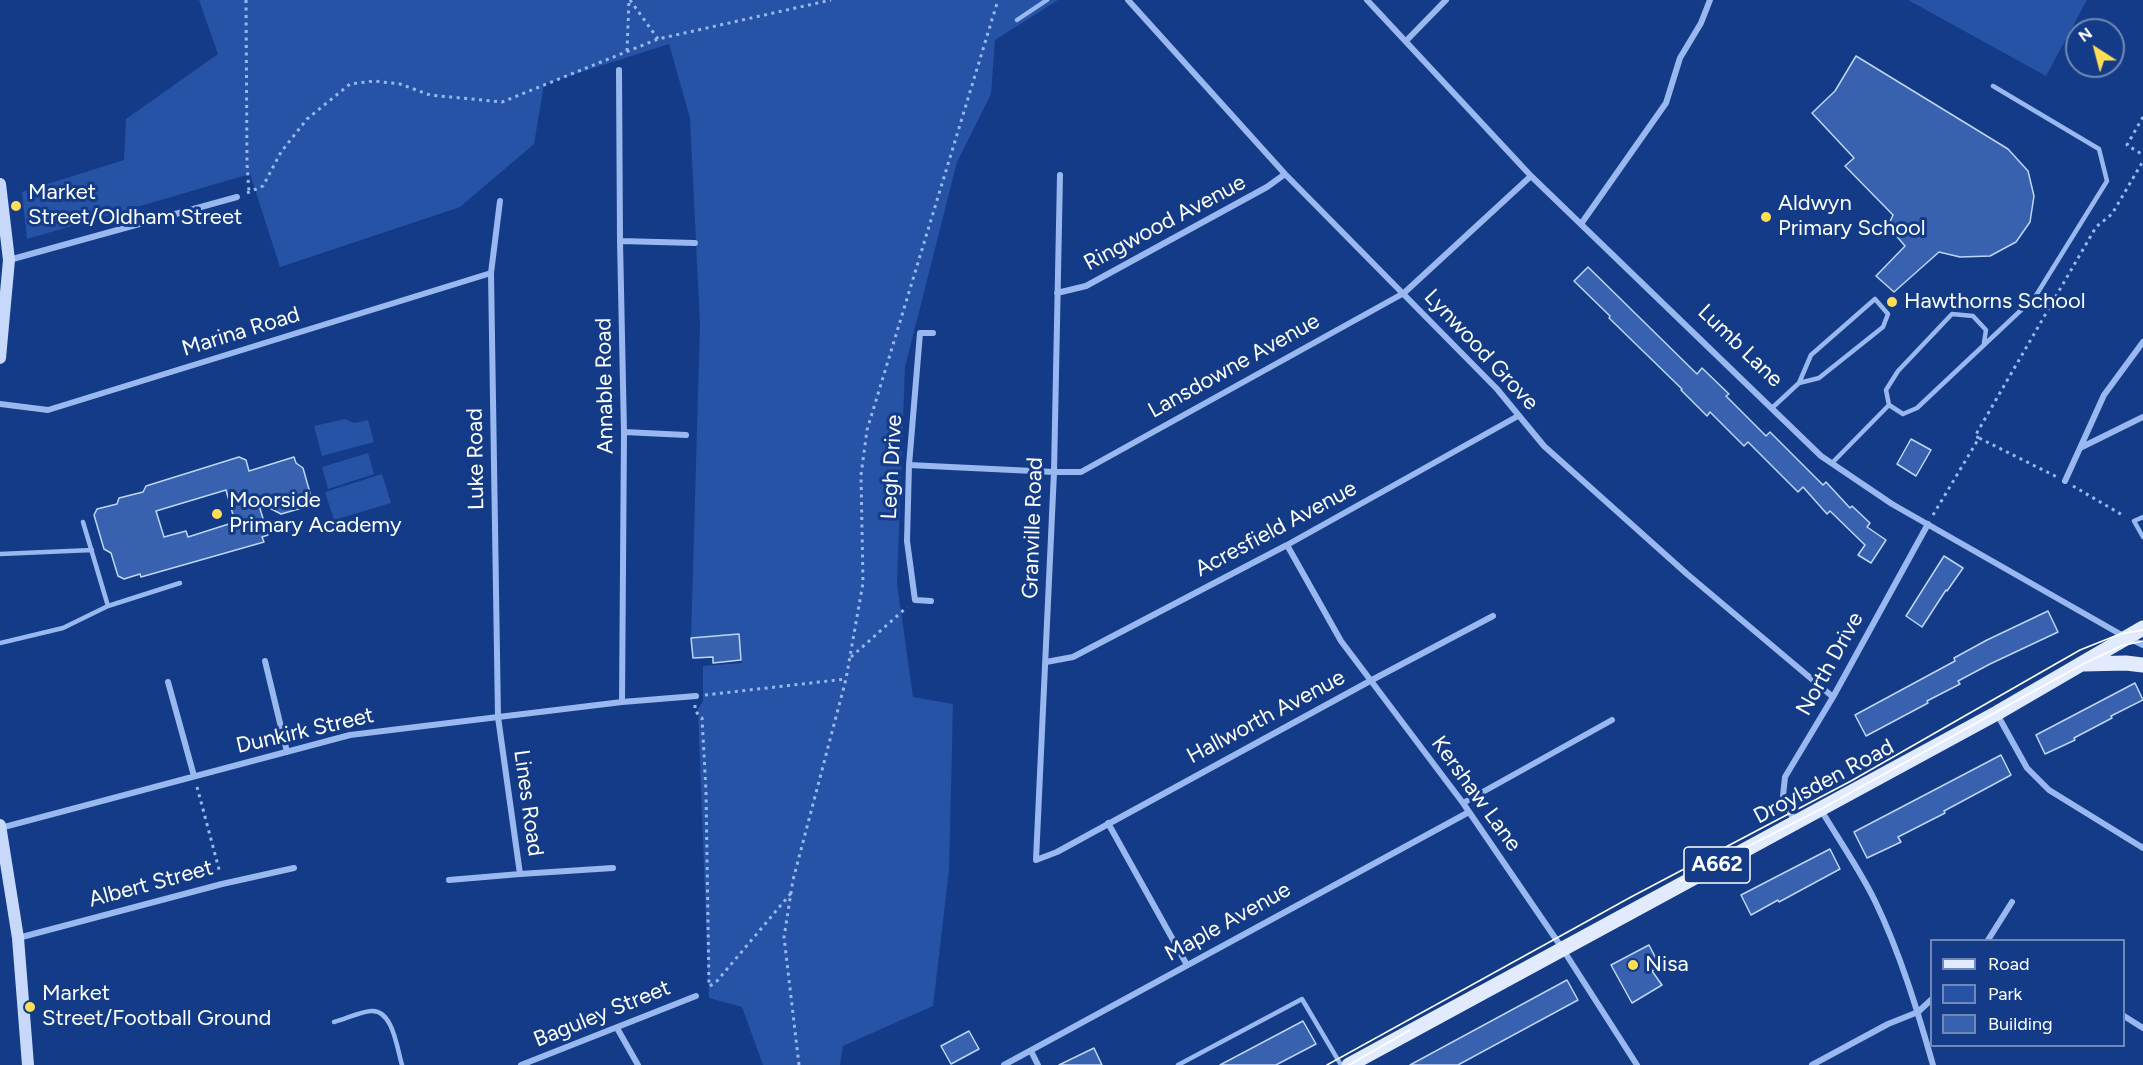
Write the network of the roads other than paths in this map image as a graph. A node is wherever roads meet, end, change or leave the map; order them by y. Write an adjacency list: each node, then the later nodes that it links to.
1 (1047, 0): 6 (lane)
2 (1128, 0): 10 (street, Lynwood Grove)
3 (1366, 0): 7 (street, Lumb Lane)
4 (1446, 0): 7 (street)
5 (1710, 0): 16 (street)
6 (1017, 20)
7 (1406, 41): 12 (street, Lumb Lane)
8 (619, 70): 17 (street, Annable Road)
9 (1993, 86): 26 (lane)
10 (1285, 174): 21 (street, Lynwood Grove); 22 (street, Ringwood Avenue)
11 (1060, 175): 22 (street, Granville Road)
12 (1531, 176): 16 (street, Lumb Lane); 21 (street, Lansdowne Avenue)
13 (0, 184): 19 (street)
14 (237, 197): 19 (street)
15 (500, 201): 20 (street, Luke Road)
16 (1581, 224): 31 (street, Lumb Lane)
17 (620, 241): 18 (street); 34 (street, Annable Road)
18 (694, 243)
19 (9, 260): 23 (street)
20 (491, 273): 29 (street, Marina Road); 66 (street, Luke Road)
21 (1404, 292): 32 (street, Lynwood Grove); 39 (street, Lansdowne Avenue)
22 (1057, 293): 39 (street, Granville Road)
23 (2, 323): 27 (street)
24 (933, 333): 38 (street, Legh Drive)
25 (2143, 342): 36 (street)
26 (1984, 343): 30 (lane); 30 (lane)
27 (0, 358)
28 (1799, 383): 28 (lane); 31 (lane)
29 (0, 404)
30 (1888, 405): 37 (lane)
31 (1772, 408): 37 (street, Lumb Lane)
32 (1518, 416): 45 (street, Acresfield Avenue); 63 (street, Lynwood Grove)
33 (2143, 417): 36 (street)
34 (624, 432): 35 (street); 64 (street, Annable Road)
35 (686, 435)
36 (2080, 448): 40 (street)
37 (1832, 463): 43 (street, Lumb Lane)
38 (909, 465): 39 (street, Lansdowne Avenue); 49 (street, Legh Drive)
39 (1054, 472): 57 (street, Granville Road)
40 (2065, 482)
41 (2143, 517): 44 (lane)
42 (83, 522): 46 (lane)
43 (1928, 524): 53 (street, Lumb Lane); 63 (street, North Drive)
44 (2143, 537)
45 (1287, 545): 57 (street, Acresfield Avenue); 60 (street, Kershaw Lane)
46 (92, 550): 47 (lane); 50 (lane)
47 (0, 554)
48 (180, 583): 50 (lane)
49 (931, 601)
50 (108, 606): 54 (lane)
51 (1493, 616): 60 (street, Hallworth Avenue)
52 (2143, 628): 53 (main road, Droylsden Road)
53 (2129, 637): 55 (street, Lumb Lane); 58 (main road, Droylsden Road / A662)
54 (0, 643)
55 (2143, 645)
56 (265, 661): 68 (street)
57 (1046, 662): 77 (street, Granville Road)
58 (2083, 664): 59 (main road); 65 (main road, Droylsden Road / A662)
59 (2143, 665)
60 (1370, 681): 70 (street, Kershaw Lane); 73 (street, Hallworth Avenue)
61 (168, 682): 69 (street)
62 (696, 696): 64 (street, Dunkirk Street)
63 (1833, 697): 74 (street, North Drive)
64 (622, 702): 66 (street, Dunkirk Street)
65 (1997, 713): 71 (main road, Droylsden Road / A662); 76 (street)
66 (498, 717): 68 (street, Dunkirk Street); 80 (street, Lines Road)
67 (1612, 720): 70 (street)
68 (287, 752): 69 (street, Dunkirk Street)
69 (194, 776): 75 (street, Dunkirk Street)
70 (1463, 803): 72 (street, Kershaw Lane)
71 (1821, 810): 74 (main road, Droylsden Road / A662); 89 (street)
72 (1469, 812): 85 (street, Kershaw Lane); 86 (street, Maple Avenue)
73 (1108, 823): 77 (street, Hallworth Avenue); 86 (street)
74 (1796, 823): 85 (main road, Droylsden Road / A662)
75 (0, 827): 83 (street)
76 (2143, 848)
77 (1057, 852)
78 (294, 868): 83 (street, Albert Street)
79 (613, 868): 80 (street, Lines Road)
80 (520, 874): 81 (street)
81 (449, 880)
82 (2012, 902): 84 (street)
83 (18, 938): 95 (street)
84 (1989, 939)
85 (1562, 948): 103 (main road, Droylsden Road / A662); 104 (street, Kershaw Lane)
86 (1186, 965): 94 (street, Maple Avenue)
87 (696, 996): 92 (street, Baguley Street)
88 (1930, 1001): 89 (street)
89 (1918, 1012): 105 (street); 106 (street)
90 (2125, 1017): 93 (street)
91 (334, 1022): 96 (lane)
92 (617, 1028): 97 (street, Baguley Street); 98 (street)
93 (2143, 1028)
94 (1031, 1051): 99 (street, Maple Avenue); 100 (street)
95 (28, 1065)
96 (402, 1065)
97 (521, 1065)
98 (638, 1065)
99 (1004, 1065)
100 (1038, 1065)
101 (1178, 1065): 102 (lane)
102 (1341, 1065)
103 (1349, 1065)
104 (1637, 1065)
105 (1812, 1065)
106 (1933, 1065)

